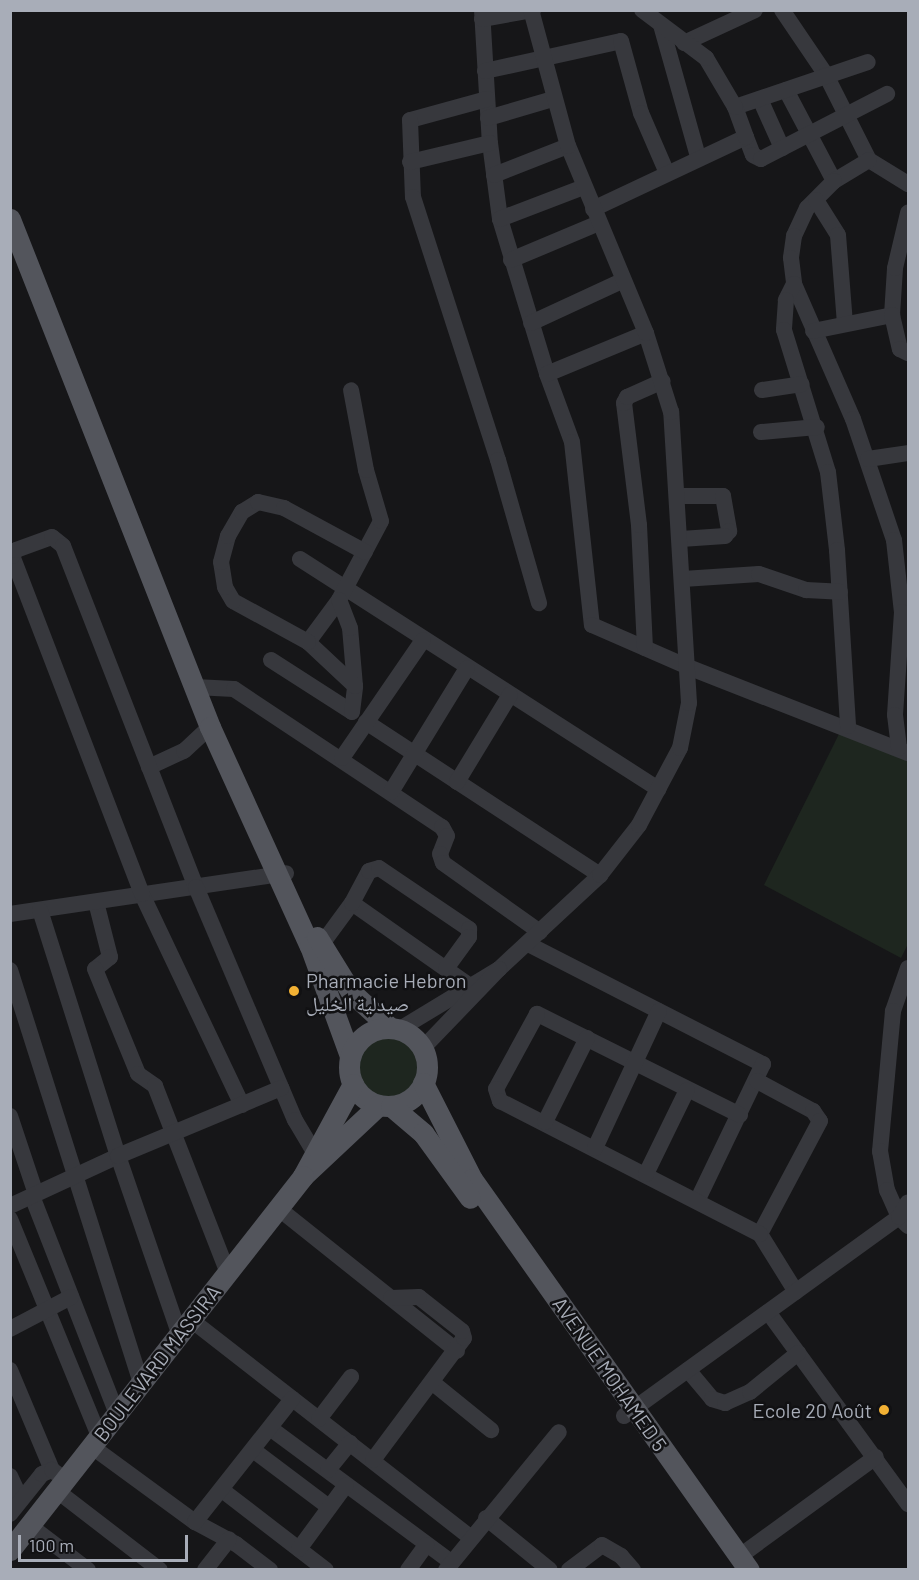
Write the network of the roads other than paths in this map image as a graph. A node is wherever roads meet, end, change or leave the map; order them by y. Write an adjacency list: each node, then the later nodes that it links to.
1 (642, 10): 6 (street)
2 (754, 10): 7 (street)
3 (782, 10): 11 (street)
4 (532, 11): 5 (street); 8 (street)
5 (482, 15): 10 (street)
6 (661, 25): 7 (street); 25 (street)
7 (684, 43): 17 (street)
8 (543, 59): 10 (street); 15 (street); 28 (street)
9 (868, 62): 11 (street)
10 (485, 71): 14 (street)
11 (826, 75): 12 (street); 18 (street)
12 (786, 90): 16 (street); 20 (street)
13 (887, 94): 18 (street)
14 (487, 99): 19 (street); 27 (street)
15 (553, 99): 19 (street); 23 (street)
16 (760, 99): 17 (street); 24 (street)
17 (735, 107): 21 (street)
18 (846, 114): 20 (street); 26 (street)
19 (489, 118): 22 (street)
20 (808, 134): 24 (street); 30 (street)
21 (746, 137): 24 (street); 25 (street)
22 (490, 143): 27 (street); 29 (street)
23 (568, 147): 29 (street); 32 (street)
24 (782, 148)
25 (698, 157): 28 (street)
26 (869, 160): 30 (street); 31 (street)
27 (410, 162): 65 (street)
28 (667, 173): 36 (street)
29 (494, 176): 38 (street)
30 (834, 181): 33 (street)
31 (909, 184)
32 (584, 187): 36 (street); 38 (street)
33 (816, 200): 41 (street); 44 (street)
34 (10, 213): 73 (main road)
35 (909, 213): 42 (street)
36 (596, 216): 39 (street); 40 (street)
37 (10, 219): 73 (main road)
38 (500, 219): 39 (street)
39 (511, 260): 43 (street)
40 (622, 281): 43 (street); 46 (street)
41 (794, 284): 45 (street); 50 (street)
42 (892, 315): 44 (street); 47 (street)
43 (531, 323): 48 (street)
44 (845, 323): 45 (street)
45 (813, 331): 56 (street)
46 (646, 333): 48 (street); 49 (street)
47 (909, 353)
48 (547, 374): 68 (street)
49 (663, 381): 57 (street); 68 (street)
50 (802, 384): 52 (street); 53 (street)
51 (351, 390): 59 (street)
52 (762, 390)
53 (817, 427): 54 (street); 63 (street)
54 (761, 432)
55 (909, 453): 56 (street)
56 (868, 459): 61 (street)
57 (678, 496): 58 (street); 58 (street)
58 (681, 539): 62 (street)
59 (365, 552): 64 (street); 67 (street)
60 (300, 560): 64 (street)
61 (904, 576): 78 (street)
62 (683, 579): 63 (street); 70 (street)
63 (840, 592): 76 (street)
64 (342, 594): 66 (street); 67 (street); 72 (street)
65 (539, 603)
66 (423, 640): 71 (street); 75 (street)
67 (308, 642): 72 (street)
68 (645, 648): 70 (street)
69 (271, 660): 72 (street)
70 (688, 667): 76 (street); 83 (street)
71 (467, 668): 74 (street); 79 (street)
72 (355, 686)
73 (201, 687): 77 (main road); 80 (street); 85 (main road)
74 (510, 695): 82 (street); 83 (street)
75 (366, 722): 79 (street); 80 (street)
76 (848, 726): 78 (street)
77 (210, 727): 81 (street); 85 (main road)
78 (904, 751)
79 (415, 754): 82 (street); 84 (street)
80 (342, 758): 84 (street)
81 (149, 767): 87 (street); 88 (street)
82 (457, 782): 86 (street)
83 (658, 789): 86 (street)
84 (391, 792): 93 (street)
85 (280, 873): 87 (street); 94 (main road)
86 (600, 875): 93 (street)
87 (196, 887): 88 (street); 108 (street)
88 (142, 894): 89 (street); 110 (street)
89 (96, 902): 91 (street); 115 (street)
90 (352, 903): 94 (street); 96 (street); 96 (street)
91 (40, 910): 92 (street); 117 (street)
92 (10, 914)
93 (534, 938): 98 (street); 99 (street)
94 (317, 950): 100 (main road); 103 (main road)
95 (909, 968): 128 (street)
96 (446, 969): 98 (street)
97 (10, 970): 120 (street)
98 (474, 989): 100 (street); 102 (street)
99 (659, 1011): 104 (street); 105 (street)
100 (394, 1028): 102 (main road); 103 (main road)
101 (587, 1038): 104 (street); 114 (street); 114 (street)
102 (423, 1048): 106 (main road)
103 (350, 1056): 107 (main road)
104 (636, 1064): 109 (street); 116 (street)
105 (757, 1081): 112 (street); 129 (street)
106 (423, 1083): 111 (main road); 121 (main road)
107 (353, 1084): 111 (main road); 118 (main road)
108 (281, 1088): 110 (street); 118 (street)
109 (687, 1090): 112 (street); 119 (street)
110 (242, 1105): 115 (street)
111 (385, 1105): 118 (main road); 121 (main road)
112 (740, 1114): 123 (street)
113 (10, 1116): 122 (street)
114 (545, 1122): 116 (street)
115 (173, 1133): 117 (street); 130 (street)
116 (595, 1148): 119 (street)
117 (118, 1156): 120 (street); 135 (street)
118 (316, 1159): 126 (main road, BOULEVARD MASSIRA)
119 (646, 1174): 123 (street)
120 (75, 1176): 122 (street); 141 (street)
121 (466, 1182): 144 (main road, AVENUE MOHAMED 5)
122 (34, 1195): 125 (street); 132 (street)
123 (697, 1201): 129 (street)
124 (909, 1202): 128 (street)
125 (10, 1206)
126 (278, 1208): 130 (main road, BOULEVARD MASSIRA); 142 (street)
127 (10, 1219): 133 (street)
128 (904, 1222): 131 (street)
129 (760, 1234): 131 (street)
130 (228, 1273): 135 (main road, BOULEVARD MASSIRA)
131 (796, 1292): 134 (street)
132 (71, 1297): 133 (street); 145 (street)
133 (48, 1310): 136 (street); 150 (street)
134 (768, 1312): 137 (street); 139 (street)
135 (184, 1326): 141 (main road, BOULEVARD MASSIRA); 143 (street)
136 (10, 1329)
137 (798, 1353): 139 (street); 153 (street)
138 (10, 1370): 157 (street)
139 (688, 1370): 144 (street)
140 (351, 1377): 146 (street)
141 (141, 1383): 145 (main road, BOULEVARD MASSIRA)
142 (433, 1383): 148 (street); 154 (street)
143 (292, 1399): 146 (street); 147 (street)
144 (629, 1412): 172 (main road, AVENUE MOHAMED 5)
145 (117, 1414): 150 (main road, BOULEVARD MASSIRA)
146 (319, 1419): 151 (street)
147 (270, 1428): 152 (street); 155 (street)
148 (491, 1431)
149 (559, 1432): 164 (street)
150 (95, 1441): 157 (main road, BOULEVARD MASSIRA); 165 (street)
151 (350, 1443): 154 (street); 155 (street)
152 (253, 1450): 159 (street); 162 (street)
153 (876, 1457): 161 (street); 172 (street)
154 (373, 1460): 167 (street)
155 (328, 1470): 158 (street)
156 (10, 1476): 160 (street)
157 (57, 1480): 160 (street); 166 (main road, BOULEVARD MASSIRA); 177 (street)
158 (346, 1485): 162 (street); 169 (street)
159 (222, 1490): 165 (street); 170 (street)
160 (21, 1500): 163 (street)
161 (909, 1504)
162 (329, 1508): 170 (street)
163 (10, 1514)
164 (486, 1518): 167 (street); 174 (street)
165 (195, 1522): 168 (street)
166 (29, 1525): 171 (main road, BOULEVARD MASSIRA); 176 (street)
167 (470, 1537): 173 (street)
168 (230, 1539): 175 (street); 178 (street)
169 (426, 1545): 173 (street); 180 (street)
170 (299, 1549): 179 (street)
171 (10, 1550)
172 (741, 1565)
173 (449, 1566)
174 (541, 1566)
175 (261, 1567)
176 (88, 1569)
177 (160, 1569)
178 (205, 1569)
179 (326, 1569)
180 (408, 1569)
181 (569, 1569): 182 (street)
182 (633, 1569)

